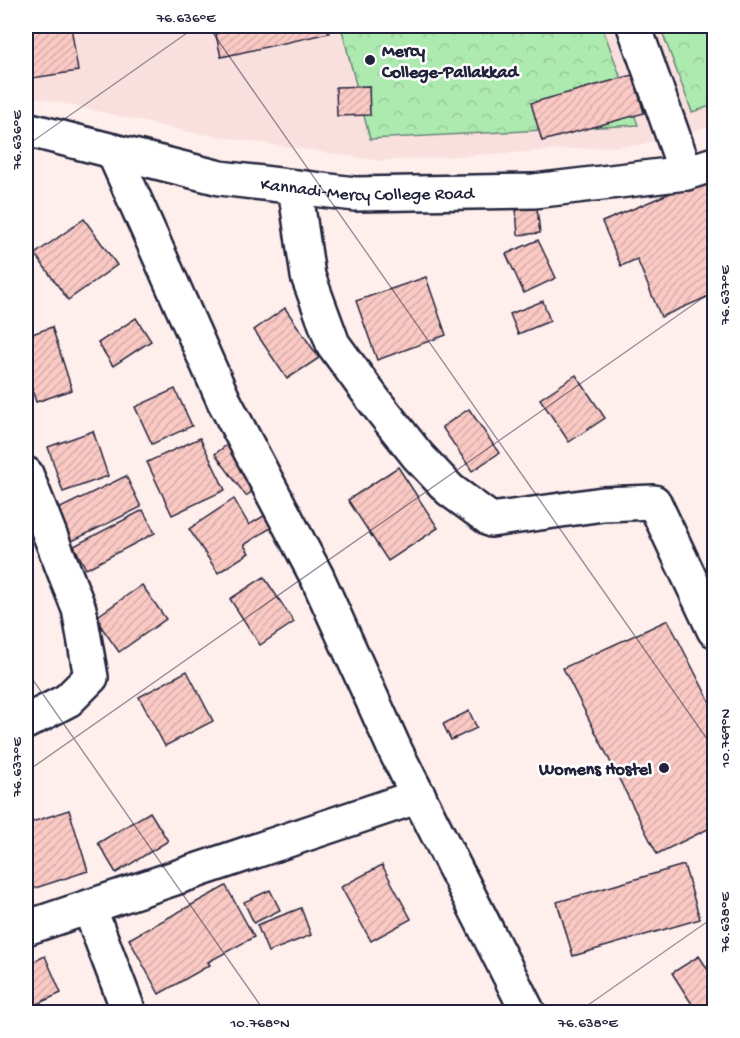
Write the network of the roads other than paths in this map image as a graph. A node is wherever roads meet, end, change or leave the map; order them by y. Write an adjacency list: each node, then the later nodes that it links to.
1 (634, 26): 4 (street)
2 (26, 129): 3 (street, Kannadi-Mercy College Road)
3 (113, 151): 5 (street, Kannadi-Mercy College Road); 9 (street)
4 (700, 169): 5 (street, Kannadi-Mercy College Road)
5 (294, 187): 7 (street)
6 (26, 474): 8 (street)
7 (714, 630)
8 (26, 722)
9 (419, 796): 10 (street); 13 (street)
10 (89, 907): 11 (street); 12 (street)
11 (26, 928)
12 (129, 1012)
13 (528, 1012)

